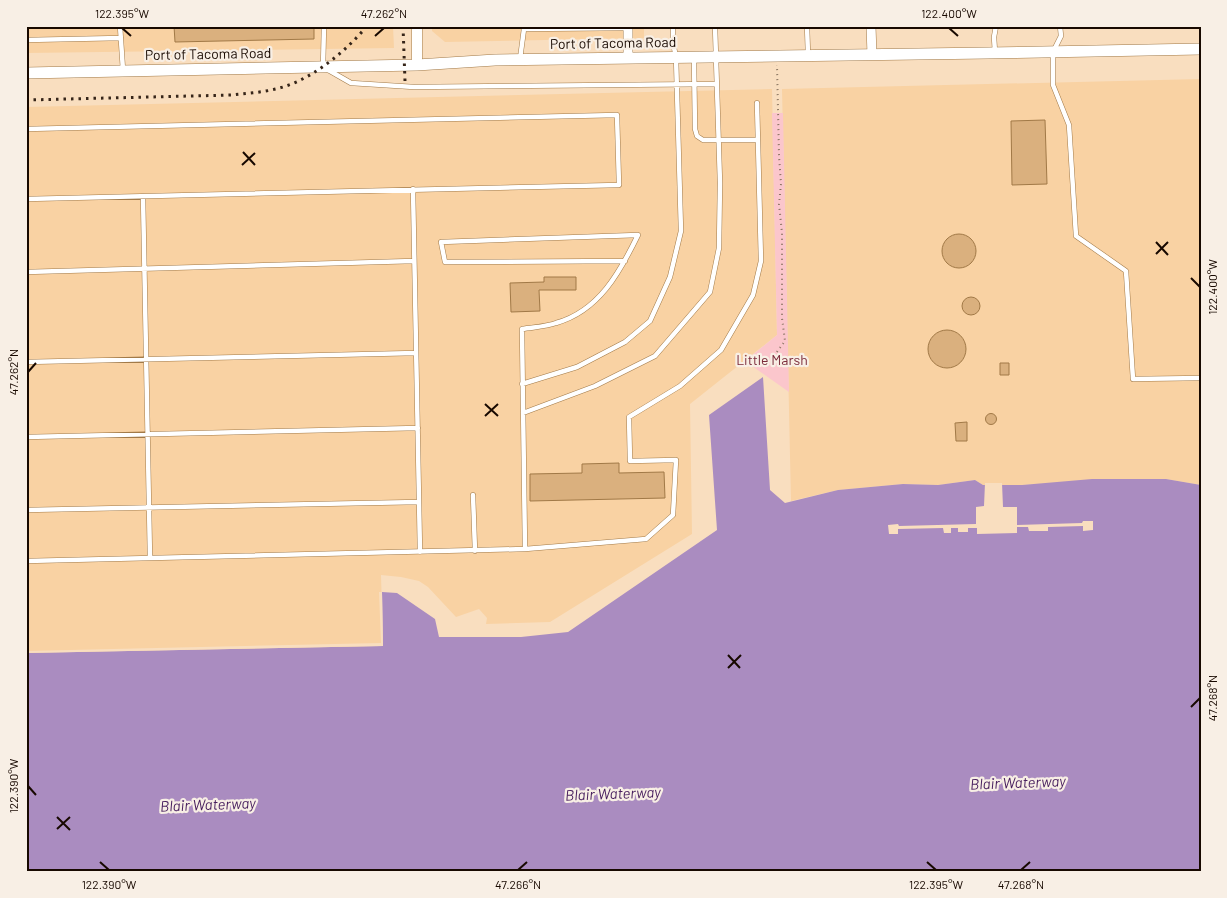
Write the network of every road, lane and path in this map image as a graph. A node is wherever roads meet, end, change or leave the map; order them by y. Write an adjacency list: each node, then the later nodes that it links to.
1 (120, 26): 12 (lane)
2 (324, 26): 26 (lane)
3 (417, 26): 25 (street)
4 (673, 26): 20 (lane)
5 (715, 26): 21 (lane)
6 (807, 26): 17 (lane)
7 (871, 26): 18 (street)
8 (996, 26): 16 (lane)
9 (1060, 26): 15 (lane)
10 (628, 27): 11 (lane); 22 (street)
11 (523, 28): 24 (lane)
12 (121, 38): 13 (lane); 27 (lane)
13 (26, 40)
14 (1201, 49): 15 (main road, Port of Tacoma Road)
15 (1053, 52): 16 (main road, Port of Tacoma Road); 47 (lane)
16 (995, 53): 18 (main road, Port of Tacoma Road)
17 (808, 55): 18 (main road, Port of Tacoma Road); 19 (main road, Port of Tacoma Road)
18 (872, 55)
19 (777, 56): 21 (main road, Port of Tacoma Road); 44 (path)
20 (676, 57): 22 (main road, Port of Tacoma Road); 23 (main road, Port of Tacoma Road); 30 (lane)
21 (715, 57): 23 (main road, Port of Tacoma Road); 29 (lane)
22 (628, 58): 24 (main road, Port of Tacoma Road)
23 (694, 58): 31 (lane)
24 (520, 59): 25 (main road, Port of Tacoma Road)
25 (417, 65): 26 (main road, Port of Tacoma Road)
26 (323, 67): 27 (main road, Port of Tacoma Road); 30 (lane)
27 (123, 71): 28 (main road, Port of Tacoma Road)
28 (26, 73)
29 (716, 84): 31 (lane); 34 (lane)
30 (676, 85): 31 (lane); 48 (lane)
31 (694, 85): 34 (lane)
32 (757, 103): 35 (lane)
33 (26, 129): 36 (lane)
34 (718, 139): 35 (lane); 49 (lane)
35 (758, 140): 57 (lane)
36 (413, 190): 37 (lane); 39 (lane)
37 (142, 196): 38 (lane); 41 (lane)
38 (26, 199)
39 (414, 261): 41 (lane); 43 (lane)
40 (625, 261): 40 (lane); 48 (lane)
41 (144, 270): 42 (lane); 45 (lane)
42 (26, 272)
43 (416, 353): 45 (lane); 50 (lane)
44 (774, 356)
45 (146, 359): 46 (lane); 51 (lane)
46 (26, 362)
47 (1201, 378)
48 (522, 384): 49 (lane)
49 (523, 413): 57 (lane)
50 (418, 428): 51 (lane); 54 (lane)
51 (147, 434): 52 (lane); 55 (lane)
52 (26, 437)
53 (473, 495): 58 (lane)
54 (419, 502): 55 (lane); 59 (lane)
55 (149, 508): 56 (lane); 60 (lane)
56 (26, 510)
57 (524, 549): 58 (lane)
58 (475, 550): 59 (lane)
59 (420, 552): 60 (lane)
60 (150, 558): 61 (lane)
61 (26, 561)

